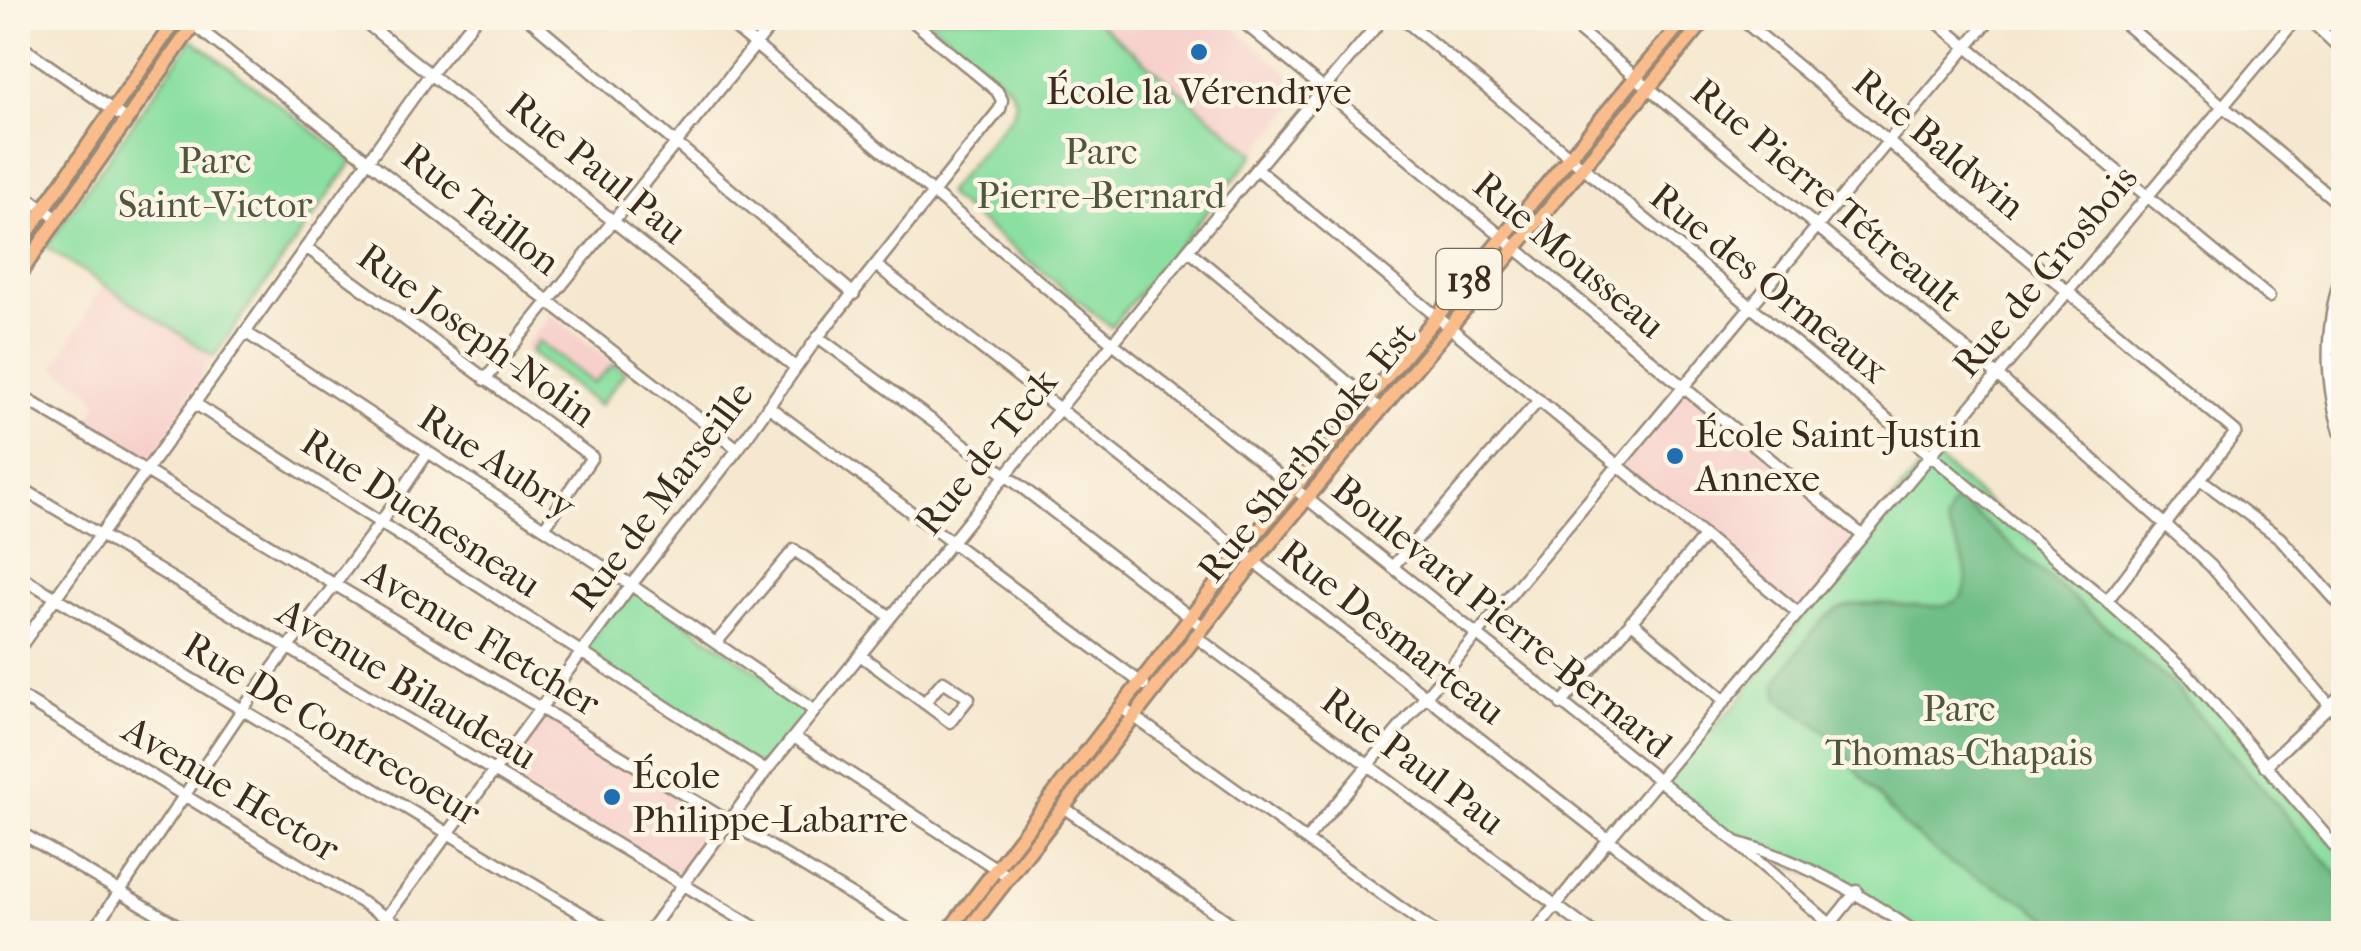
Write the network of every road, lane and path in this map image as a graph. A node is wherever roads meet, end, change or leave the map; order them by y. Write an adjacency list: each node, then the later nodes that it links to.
1 (360, 18): 24 (street, Rue Paul Pau)
2 (476, 18): 24 (street)
3 (528, 18): 32 (street)
4 (723, 18): 21 (street, Boulevard Pierre-Bernard)
5 (777, 18): 21 (street)
6 (909, 18): 38 (street, Rue de Marseille)
7 (1238, 18): 27 (street, Rue Mousseau)
8 (1383, 18): 27 (street, Rue de Teck)
9 (1402, 18): 33 (street, Rue des Ormeaux)
10 (1564, 18): 25 (street, Rue Pierre Tétreault)
11 (1685, 18): 25 (main road, Rue Sherbrooke Est / 138)
12 (1707, 18): 26 (main road, Rue Sherbrooke Est / 138)
13 (1740, 18): 31 (street, Rue Baldwin)
14 (1932, 18): 22 (street)
15 (1991, 18): 22 (street)
16 (2118, 18): 28 (street)
17 (2297, 18): 28 (street, Rue de Grosbois)
18 (2308, 18): 23 (street)
19 (189, 19): 29 (main road); 30 (main road); 34 (street, Rue Taillon)
20 (18, 44): 29 (street)
21 (754, 44): 32 (street); 38 (street, Boulevard Pierre-Bernard)
22 (1967, 47): 31 (street); 39 (street)
23 (2344, 52)
24 (430, 74): 34 (street); 43 (street, Rue Paul Pau)
25 (1636, 76): 26 (street, Rue Pierre Tétreault); 33 (main road, Rue Sherbrooke Est / 138)
26 (1649, 86): 35 (main road, Rue Sherbrooke Est / 138); 44 (street, Rue Pierre Tétreault)
27 (1324, 88): 36 (street, Rue de Teck); 45 (street, Rue Mousseau)
28 (2222, 107): 39 (street, Rue de Grosbois); 41 (street)
29 (113, 111): 30 (street); 40 (main road)
30 (127, 120): 42 (main road)
31 (1888, 141): 44 (street); 52 (street, Rue Baldwin)
32 (674, 142): 43 (street); 53 (street)
33 (1568, 157): 35 (street, Rue des Ormeaux); 45 (main road, Rue Sherbrooke Est / 138)
34 (368, 159): 47 (street); 55 (street, Rue Taillon)
35 (1580, 168): 45 (main road, Rue Sherbrooke Est / 138); 56 (street, Rue des Ormeaux)
36 (1257, 169): 48 (street, Rue de Teck); 57 (street)
37 (18, 191): 40 (street)
38 (932, 195): 49 (street, Rue de Marseille); 60 (street, Boulevard Pierre-Bernard)
39 (2148, 196): 52 (street, Rue de Grosbois); 54 (street)
40 (44, 208): 42 (street); 46 (main road)
41 (2344, 208)
42 (58, 218): 51 (main road)
43 (614, 218): 55 (street); 61 (street, Rue Paul Pau)
44 (1818, 226): 56 (street); 62 (street, Rue Pierre Tétreault)
45 (1508, 243): 57 (main road, Rue Sherbrooke Est / 138); 64 (street, Rue Mousseau)
46 (18, 246)
47 (306, 246): 58 (street); 63 (street, Rue Joseph-Nolin)
48 (1188, 250): 60 (street, Rue de Teck); 68 (street)
49 (878, 266): 53 (street, Rue de Marseille); 70 (street, Rue Desmarteau)
50 (2344, 266): 71 (street)
51 (18, 276)
52 (2068, 291): 62 (street, Rue de Grosbois); 78 (street, Rue Baldwin)
53 (854, 294): 59 (street, Rue de Marseille)
54 (2269, 297)
55 (548, 300): 63 (street); 72 (street, Rue Taillon)
56 (1751, 306): 64 (street); 74 (street, Rue des Ormeaux)
57 (1443, 323): 66 (street); 68 (main road, Rue Sherbrooke Est / 138)
58 (245, 332): 67 (street); 73 (street, Rue Aubry)
59 (818, 337): 61 (street, Rue de Marseille); 77 (street, Rue Paul Pau)
60 (1113, 343): 70 (street, Rue de Teck); 80 (street, Boulevard Pierre-Bernard)
61 (796, 367): 69 (street, Rue de Marseille)
62 (1997, 376): 74 (street, Rue de Grosbois); 82 (street, Rue Pierre Tétreault)
63 (485, 380): 83 (street, Rue Joseph-Nolin)
64 (1682, 388): 75 (street); 85 (street, Rue Mousseau)
65 (18, 394): 76 (street, Avenue Fletcher)
66 (1538, 400): 75 (street); 90 (street)
67 (194, 403): 76 (street); 81 (street, Rue Duchesneau)
68 (1375, 405): 80 (main road, Rue Sherbrooke Est / 138)
69 (768, 406): 72 (street, Rue de Marseille); 87 (street)
70 (1059, 410): 77 (street, Rue de Teck); 88 (street, Rue Desmarteau)
71 (2344, 443)
72 (738, 450): 93 (street, Rue de Marseille)
73 (428, 452): 81 (street); 83 (street, Rue Aubry)
74 (1931, 454): 85 (street, Rue de Grosbois); 95 (street, Rue des Ormeaux)
75 (1618, 466): 86 (street); 102 (street)
76 (146, 470): 84 (street); 92 (street, Avenue Fletcher)
77 (1006, 475): 87 (street, Rue de Teck); 98 (street, Rue Paul Pau)
78 (2200, 479): 82 (street); 96 (street)
79 (18, 486): 84 (street, Avenue Bilaudeau)
80 (1302, 493): 88 (main road, Rue Sherbrooke Est / 138); 89 (main road, Rue Sherbrooke Est / 138); 90 (street, Boulevard Pierre-Bernard)
81 (381, 522): 92 (street); 106 (street, Rue Duchesneau)
82 (2166, 525): 95 (street); 115 (street, Rue Pierre Tétreault)
83 (544, 528): 93 (street, Rue Aubry)
84 (100, 534): 94 (street); 104 (street, Avenue Bilaudeau)
85 (1863, 536): 97 (street, Rue de Grosbois)
86 (1702, 538): 97 (street); 100 (street)
87 (951, 543): 99 (street, Rue de Teck); 108 (street)
88 (1242, 552): 89 (street, Rue Desmarteau); 98 (main road, Rue Sherbrooke Est / 138)
89 (1254, 562): 101 (main road, Rue Sherbrooke Est / 138); 111 (street, Rue Desmarteau)
90 (1393, 566): 102 (street, Boulevard Pierre-Bernard)
91 (18, 575): 94 (street, Rue De Contrecoeur)
92 (333, 583): 104 (street); 116 (street, Avenue Fletcher)
93 (631, 585): 103 (street, Rue Aubry); 106 (street, Rue de Marseille)
94 (55, 598): 105 (street); 117 (street, Rue De Contrecoeur)
95 (2108, 601): 123 (street, Rue des Ormeaux)
96 (2344, 609)
97 (1798, 613): 112 (street, Rue de Grosbois)
98 (1191, 617): 101 (street, Rue Paul Pau); 108 (main road, Rue Sherbrooke Est / 138)
99 (891, 618): 103 (street); 107 (street, Rue de Teck)
100 (1630, 622): 112 (street); 114 (street)
101 (1199, 632): 108 (main road, Rue Sherbrooke Est / 138); 122 (street, Rue Paul Pau)
102 (1477, 634): 111 (street); 114 (street, Boulevard Pierre-Bernard)
103 (716, 642): 118 (street, Rue Aubry)
104 (288, 647): 117 (street); 125 (street, Avenue Bilaudeau)
105 (18, 650)
106 (582, 652): 116 (street, Rue de Marseille); 124 (street, Rue Duchesneau)
107 (860, 655): 113 (street); 118 (street, Rue de Teck)
108 (1146, 687): 119 (main road, Rue Sherbrooke Est / 138)
109 (2344, 692): 115 (street)
110 (18, 695): 127 (street, Avenue Hector)
111 (1425, 697): 122 (street); 133 (street, Rue Desmarteau)
112 (1725, 700): 126 (street, Rue de Grosbois)
113 (924, 704)
114 (1561, 704): 126 (street, Boulevard Pierre-Bernard)
115 (2329, 705): 120 (street, Rue Pierre Tétreault); 123 (street)
116 (541, 708): 125 (street, Rue de Marseille); 129 (street, Avenue Fletcher)
117 (242, 710): 127 (street); 131 (street, Rue De Contrecoeur)
118 (815, 711): 121 (street, Rue de Teck)
119 (1128, 712): 128 (main road, Rue Sherbrooke Est / 138); 132 (street); 136 (main road, Rue Sherbrooke Est / 138)
120 (2344, 722)
121 (794, 737): 124 (street, Rue de Teck); 136 (street)
122 (1369, 764): 132 (street); 141 (street, Rue Paul Pau)
123 (2265, 766): 135 (street, Rue des Ormeaux)
124 (766, 771): 129 (street, Rue de Teck)
125 (495, 772): 131 (street, Rue de Marseille); 138 (street, Avenue Bilaudeau)
126 (1657, 781): 133 (street, Rue de Grosbois); 134 (street, Boulevard Pierre-Bernard)
127 (185, 796): 139 (street); 142 (street, Avenue Hector)
128 (1063, 807): 137 (main road, Rue Sherbrooke Est / 138); 154 (street)
129 (729, 822): 138 (street, Rue de Teck); 151 (street, Avenue Fletcher)
130 (18, 831): 139 (street)
131 (448, 834): 142 (street, Rue de Marseille); 148 (street, Rue De Contrecoeur)
132 (1306, 840): 155 (street)
133 (1608, 840): 141 (street, Rue de Grosbois); 158 (street, Rue Desmarteau)
134 (1736, 842): 140 (street, Boulevard Pierre-Bernard); 143 (street, Boulevard Pierre-Bernard)
135 (2344, 857)
136 (996, 868): 137 (street); 152 (main road, Rue Sherbrooke Est / 138)
137 (1009, 876): 153 (main road, Rue Sherbrooke Est / 138)
138 (683, 884): 149 (street, Rue de Teck); 150 (street, Avenue Bilaudeau)
139 (119, 891): 144 (street); 145 (street)
140 (1857, 891): 143 (street); 159 (street, Boulevard Pierre-Bernard)
141 (1555, 905): 156 (street, Rue de Grosbois); 157 (street, Rue Paul Pau)
142 (387, 917): 146 (street, Rue de Marseille); 147 (street, Avenue Hector)
143 (1826, 929)
144 (91, 934)
145 (192, 934)
146 (374, 934)
147 (414, 934)
148 (616, 934)
149 (647, 934)
150 (766, 934)
151 (916, 934)
152 (946, 934)
153 (965, 934)
154 (1246, 934)
155 (1437, 934)
156 (1534, 934)
157 (1594, 934)
158 (1729, 934)
159 (1918, 934)

